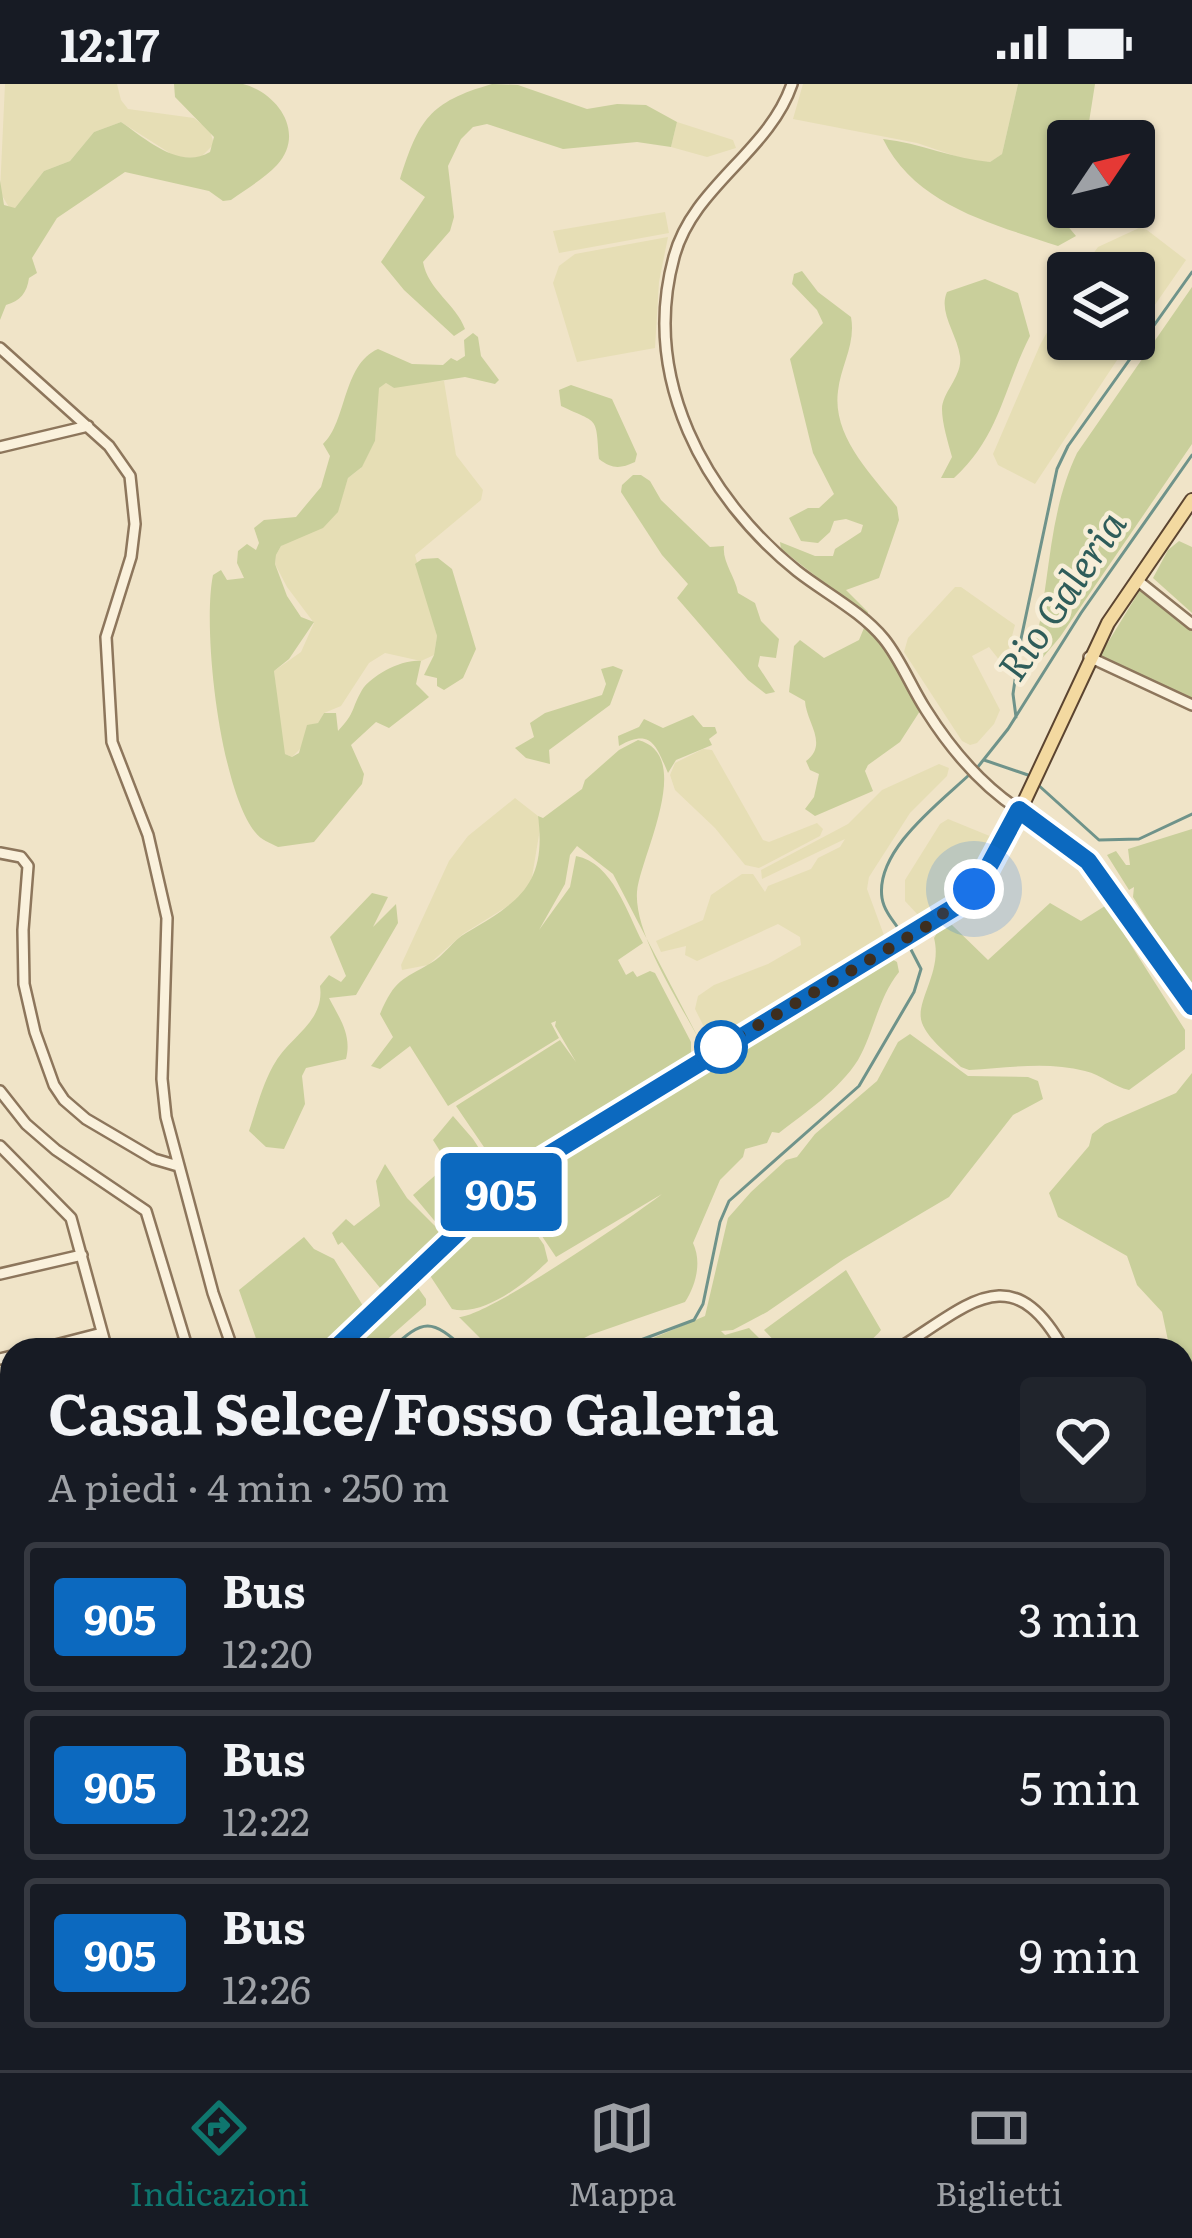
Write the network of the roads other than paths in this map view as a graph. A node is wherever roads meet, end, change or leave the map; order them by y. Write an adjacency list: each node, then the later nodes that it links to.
1 (792, 84): 10 (street)
2 (0, 348): 3 (street)
3 (88, 426): 4 (street); 15 (street)
4 (0, 447)
5 (1192, 500): 6 (main road)
6 (1137, 580): 7 (street); 8 (main road)
7 (1192, 624)
8 (1089, 657): 9 (street); 10 (main road)
9 (1192, 705)
10 (1019, 810): 12 (main road); 23 (main road)
11 (0, 853): 15 (street)
12 (1192, 1006)
13 (0, 1091): 21 (street)
14 (0, 1147): 16 (street)
15 (178, 1166): 22 (street)
16 (82, 1255): 17 (street); 18 (street)
17 (3, 1271)
18 (102, 1333): 19 (street); 20 (street)
19 (82, 1338)
20 (103, 1338)
21 (184, 1338)
22 (229, 1338)
23 (347, 1338)
24 (915, 1338): 25 (street)
25 (1056, 1338)

